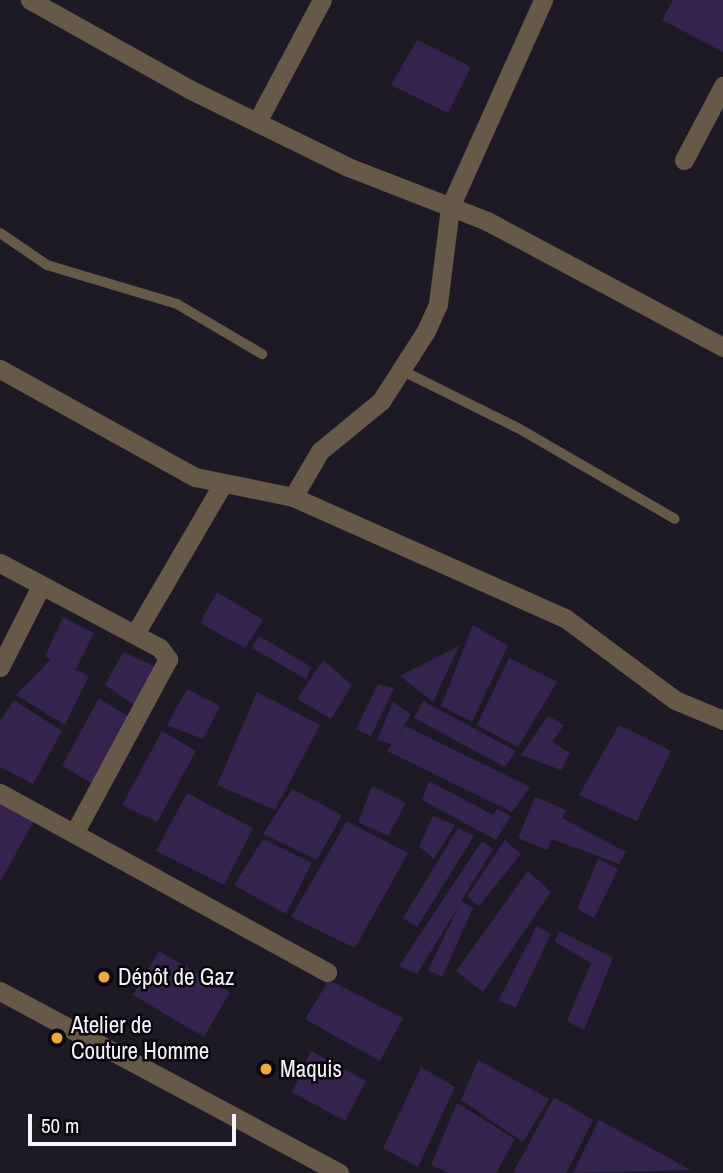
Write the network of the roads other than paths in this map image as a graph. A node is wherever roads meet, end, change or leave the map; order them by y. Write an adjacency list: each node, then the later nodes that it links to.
1 (30, 0): 5 (street)
2 (322, 0): 5 (street)
3 (543, 0): 7 (street)
4 (723, 86): 6 (street)
5 (257, 122): 7 (street)
6 (684, 160)
7 (450, 207): 9 (street); 12 (street)
8 (0, 233): 10 (lane)
9 (723, 347)
10 (262, 354)
11 (0, 369): 13 (street)
12 (403, 371): 14 (street); 15 (lane)
13 (222, 485): 14 (street); 18 (street)
14 (293, 497): 20 (street)
15 (676, 519)
16 (0, 563): 17 (street)
17 (41, 586): 18 (street); 19 (street)
18 (135, 634): 22 (street)
19 (0, 667)
20 (723, 720)
21 (0, 793): 22 (street)
22 (75, 832): 23 (street)
23 (327, 972)
24 (0, 991): 25 (street)
25 (339, 1173)

